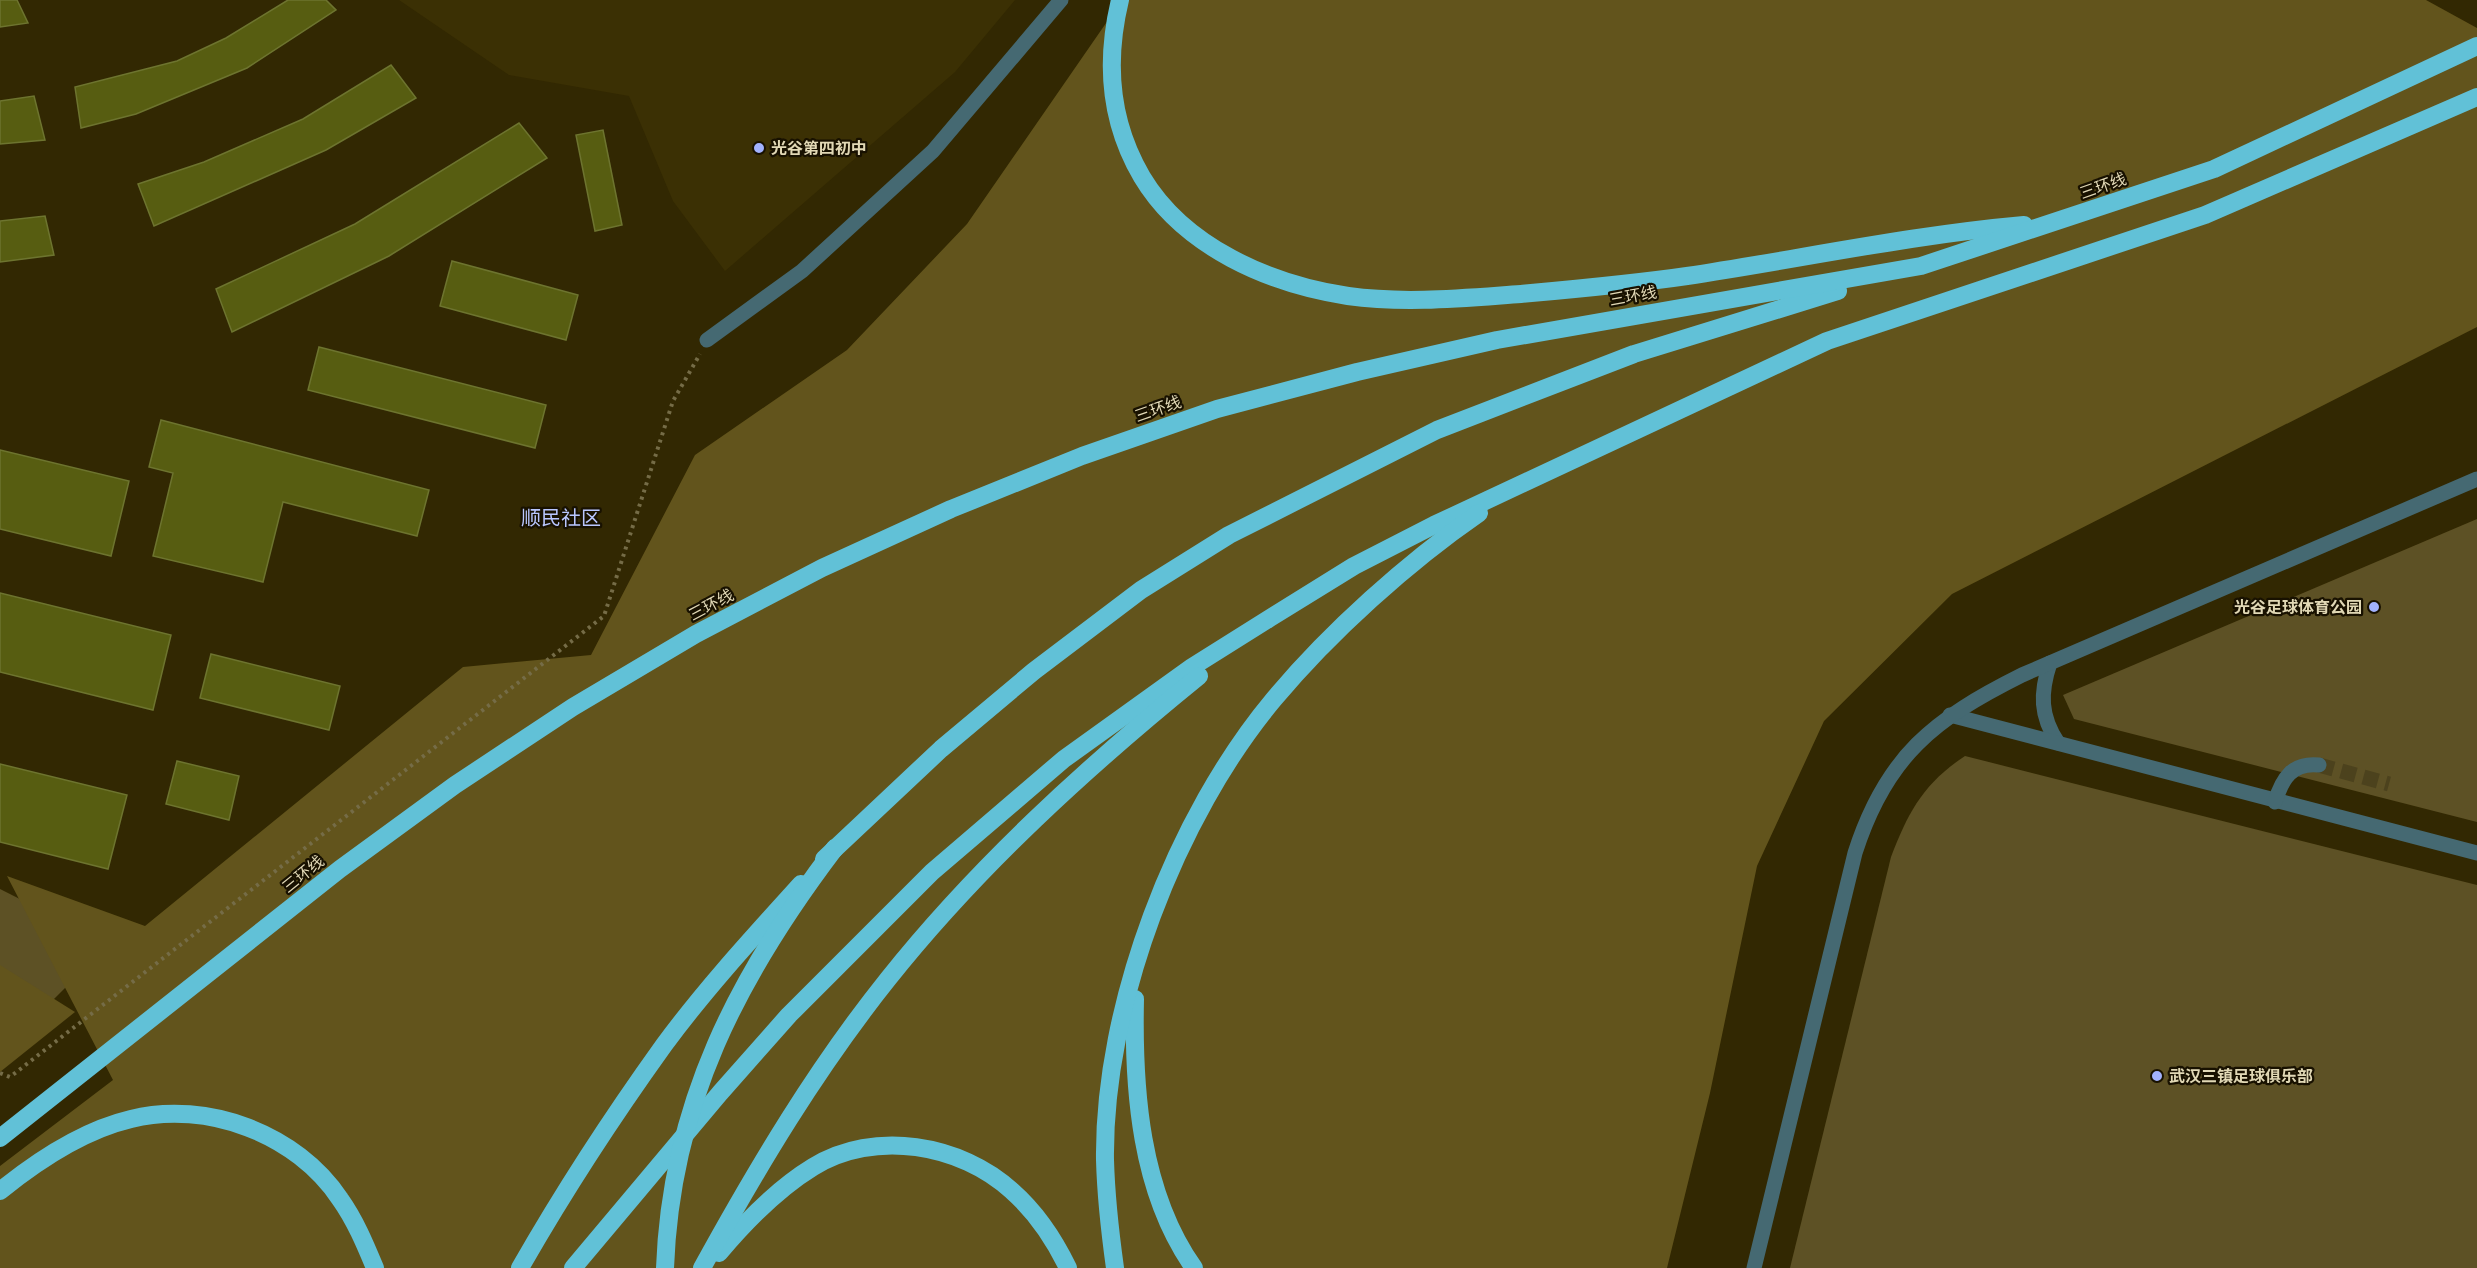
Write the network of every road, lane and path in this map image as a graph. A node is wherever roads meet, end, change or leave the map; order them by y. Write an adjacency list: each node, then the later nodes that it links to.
1 (1061, 0): 7 (street)
2 (1120, 0): 5 (highway)
3 (2477, 46): 5 (highway, 三环线)
4 (2477, 97): 9 (highway)
5 (2056, 223): 6 (highway, 三环线)
6 (1921, 266): 16 (highway); 20 (highway, 三环线)
7 (707, 340): 19 (path)
8 (2477, 479): 11 (street)
9 (1522, 483): 10 (highway); 18 (highway)
10 (1270, 618): 24 (highway, bridge); 26 (highway)
11 (2050, 663): 12 (street); 13 (street)
12 (1950, 715): 13 (street); 31 (street)
13 (2058, 744): 15 (street)
14 (2319, 765): 15 (street)
15 (2275, 802): 17 (street)
16 (835, 848): 23 (highway, bridge); 25 (highway, bridge)
17 (2477, 853)
18 (1136, 966): 29 (highway); 30 (highway)
19 (0, 1073)
20 (0, 1138)
21 (0, 1191): 22 (highway)
22 (375, 1268)
23 (520, 1268)
24 (573, 1268)
25 (665, 1268)
26 (702, 1268)
27 (707, 1268): 28 (highway)
28 (1068, 1268)
29 (1115, 1268)
30 (1194, 1268)
31 (1754, 1268)

